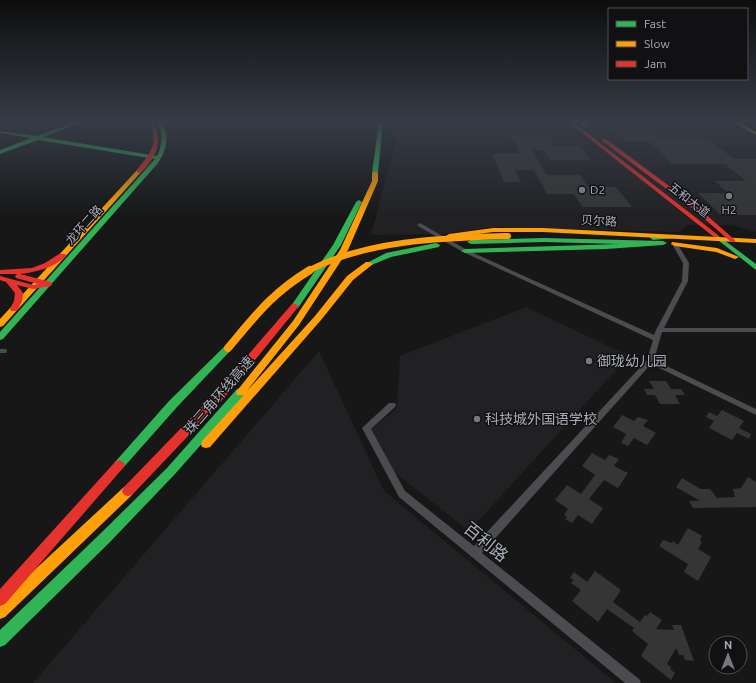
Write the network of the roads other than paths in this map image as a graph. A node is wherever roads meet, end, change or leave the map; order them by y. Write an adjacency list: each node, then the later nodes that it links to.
1 (129, 153): 8 (main road)
2 (156, 153): 8 (main road, 龙环二路)
3 (158, 153): 8 (main road, 龙环二路)
4 (374, 153): 36 (main road, 珠三角环线高速)
5 (381, 153): 34 (main road, 珠三角环线高速)
6 (610, 153): 9 (main road, 五和大道)
7 (621, 153): 10 (main road, 五和大道)
8 (155, 157): 19 (main road, 龙环二路); 23 (main road, 龙环二路)
9 (693, 217): 14 (main road); 16 (main road, 五和大道)
10 (707, 219): 12 (main road); 16 (main road, 五和大道)
11 (420, 225): 13 (street)
12 (756, 240): 16 (main road, 贝尔路)
13 (438, 241): 14 (main road, 贝尔路); 15 (main road); 18 (street); 34 (main road)
14 (674, 241): 15 (main road, 贝尔路); 16 (main road, 贝尔路); 21 (main road); 26 (street); 35 (main road, bridge)
15 (663, 243): 18 (main road, 贝尔路)
16 (729, 243): 17 (main road, 贝尔路); 20 (main road, 五和大道); 21 (main road, 五和大道)
17 (756, 247)
18 (465, 251): 29 (street)
19 (62, 256): 22 (main road); 23 (main road, 龙环二路)
20 (756, 260)
21 (756, 268)
22 (2, 275): 23 (main road); 24 (main road)
23 (40, 284): 24 (main road, 龙环二路); 28 (main road, 龙环二路)
24 (14, 309): 25 (main road, 龙环二路)
25 (0, 324)
26 (659, 330): 27 (street); 29 (street)
27 (756, 330)
28 (0, 337)
29 (657, 339): 30 (street)
30 (650, 361): 32 (street); 33 (street)
31 (392, 405): 33 (street, 百利路)
32 (756, 412)
33 (475, 553): 38 (street, 百利路)
34 (49, 594): 37 (main road, 珠三角环线高速)
35 (0, 599)
36 (0, 612)
37 (0, 640)
38 (635, 683)

